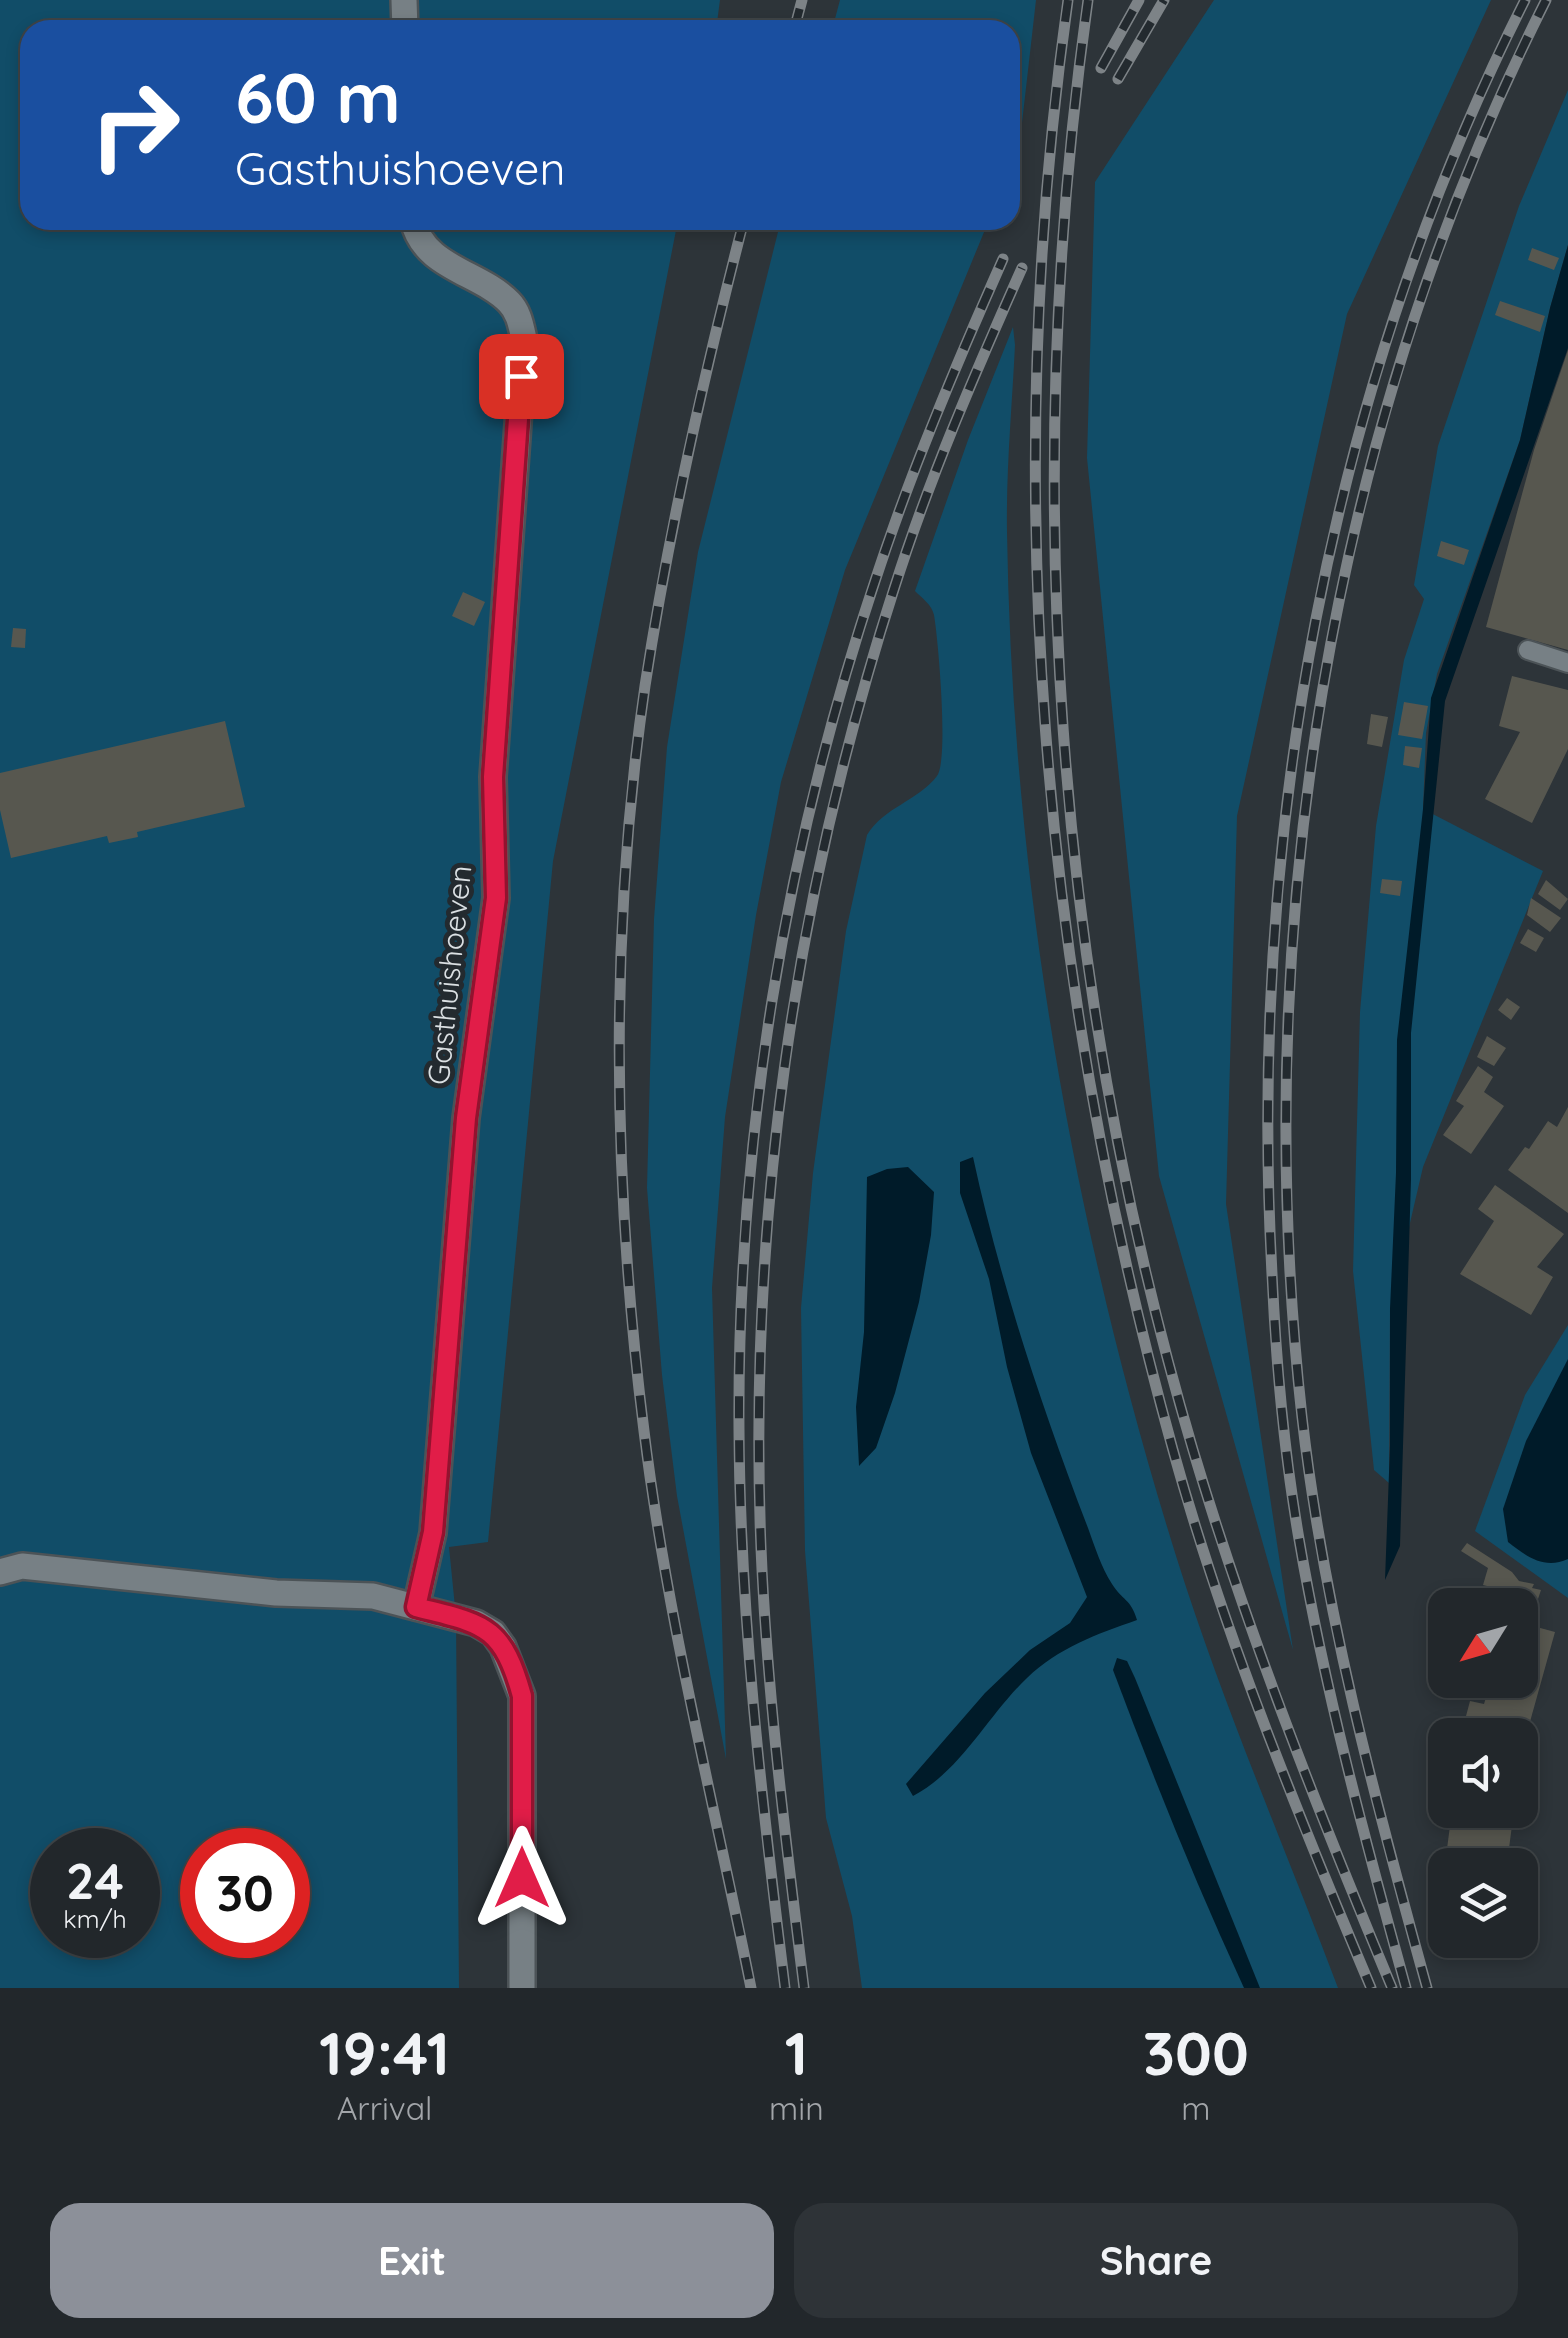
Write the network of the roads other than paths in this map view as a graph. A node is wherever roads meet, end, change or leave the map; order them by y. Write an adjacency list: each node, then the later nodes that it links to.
1 (416, 230): 5 (street, Gasthuishoeven)
2 (1528, 650): 3 (lane)
3 (1568, 662)
4 (0, 1572): 5 (street)
5 (416, 1607): 6 (street)
6 (522, 1988)

